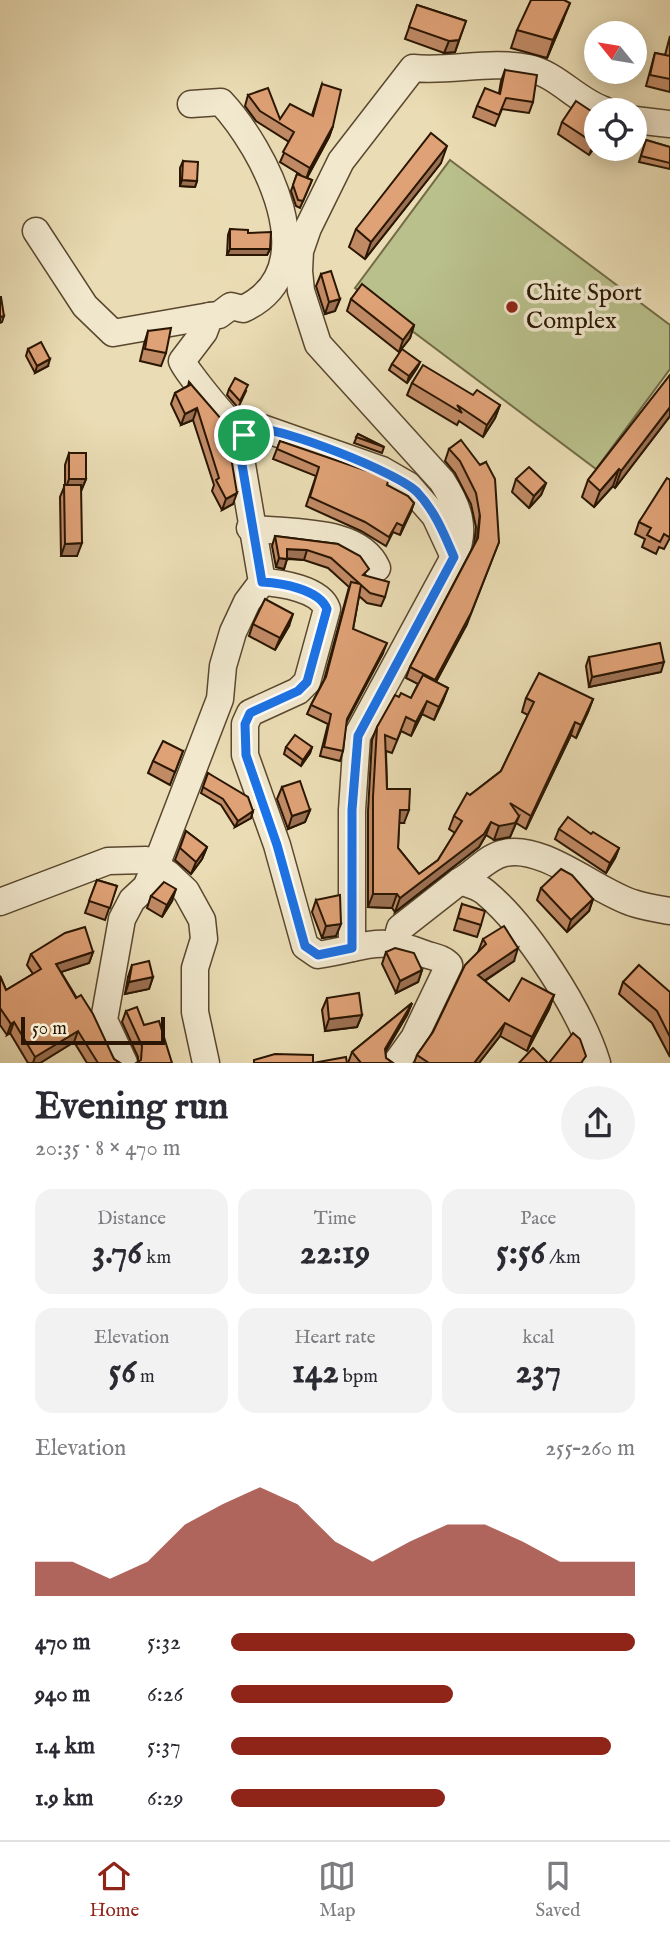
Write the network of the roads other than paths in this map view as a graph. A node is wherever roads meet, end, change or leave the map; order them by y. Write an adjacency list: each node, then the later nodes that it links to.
1 (584, 99): 9 (street)
2 (191, 104): 6 (street)
3 (647, 121): 4 (street)
4 (670, 124)
5 (36, 231): 6 (street)
6 (210, 316): 7 (street)
7 (244, 435): 8 (street); 9 (street)
8 (250, 528): 10 (street); 11 (street)
9 (454, 557): 17 (street)
10 (377, 568)
11 (262, 582): 12 (street); 17 (street)
12 (156, 865): 14 (street); 18 (street); 19 (street)
13 (460, 881): 15 (street); 16 (street); 21 (street)
14 (0, 902)
15 (670, 911)
16 (396, 943): 17 (street); 20 (street)
17 (352, 948)
18 (124, 1063)
19 (206, 1063)
20 (396, 1063)
21 (597, 1063)

